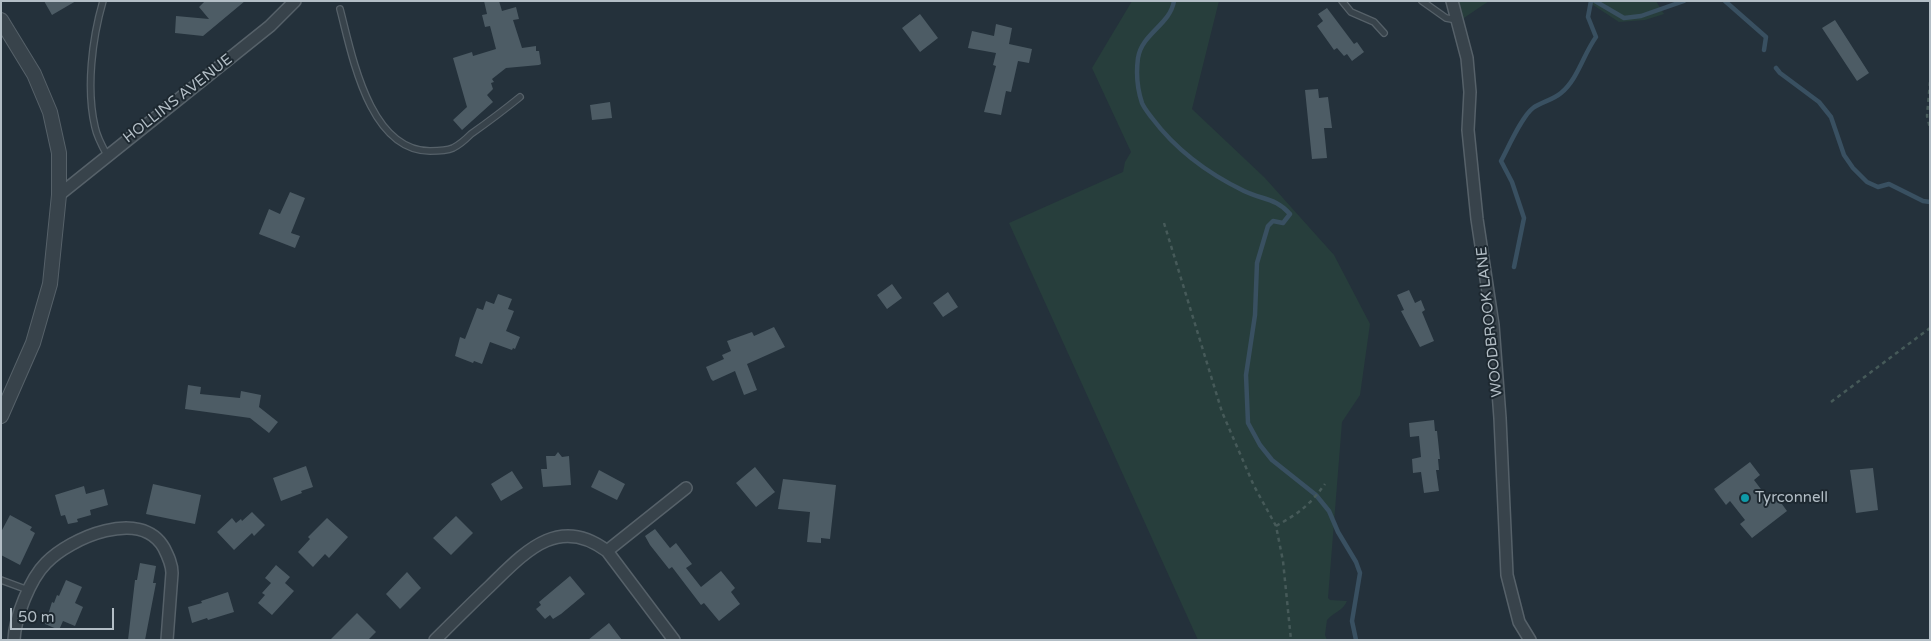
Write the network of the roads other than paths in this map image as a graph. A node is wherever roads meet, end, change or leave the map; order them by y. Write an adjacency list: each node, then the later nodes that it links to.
1 (102, 1): 11 (lane)
2 (295, 1): 11 (street, HOLLINS AVENUE)
3 (1342, 1): 9 (lane)
4 (1422, 1): 8 (lane)
5 (1452, 1): 8 (street, WOODBROOK LANE)
6 (340, 9): 10 (lane)
7 (1, 20): 12 (street)
8 (1457, 20): 22 (street, WOODBROOK LANE)
9 (1384, 33)
10 (520, 97)
11 (107, 155): 12 (street, HOLLINS AVENUE)
12 (59, 195): 13 (street)
13 (1, 416)
14 (686, 488): 15 (street)
15 (607, 551): 20 (street); 21 (street)
16 (1, 580): 17 (lane)
17 (28, 590): 18 (street); 19 (street)
18 (14, 640)
19 (167, 640)
20 (434, 640)
21 (674, 640)
22 (1530, 640)

